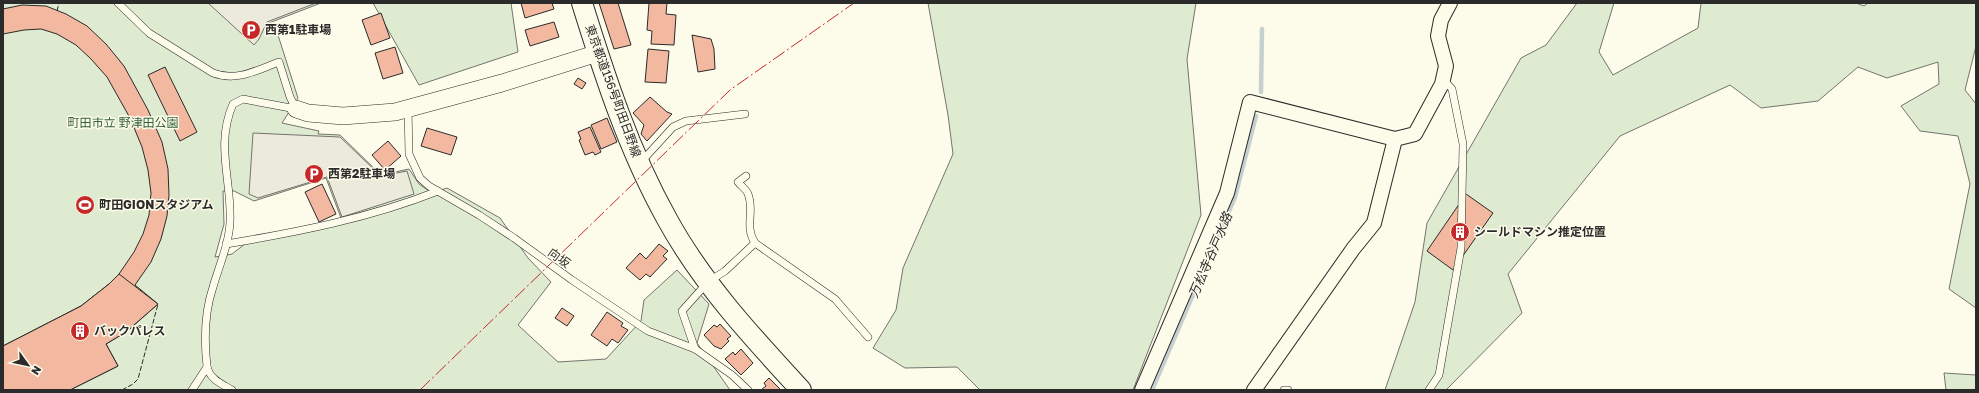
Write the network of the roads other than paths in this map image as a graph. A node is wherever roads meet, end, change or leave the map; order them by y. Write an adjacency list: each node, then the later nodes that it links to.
1 (118, 3): 7 (lane)
2 (582, 3): 4 (main road, 東京都道156号町田日野線)
3 (1450, 3): 5 (street)
4 (598, 53): 6 (street); 10 (main road, 東京都道156号町田日野線)
5 (1443, 79): 9 (street); 27 (lane)
6 (408, 108): 7 (street); 12 (lane, 向坂)
7 (296, 109): 14 (lane)
8 (745, 114): 10 (lane)
9 (1395, 139): 23 (street); 24 (street)
10 (639, 164): 15 (main road, 東京都道156号町田日野線)
11 (746, 176): 13 (lane)
12 (438, 191): 14 (lane); 17 (lane, 向坂)
13 (755, 243): 15 (lane); 16 (lane)
14 (226, 244): 18 (lane)
15 (708, 282): 17 (lane); 22 (main road, 東京都道156号町田日野線)
16 (868, 337)
17 (695, 349): 21 (lane, 向坂)
18 (207, 367): 19 (lane); 20 (lane)
19 (192, 390)
20 (232, 390)
21 (748, 390)
22 (801, 390)
23 (1142, 390)
24 (1254, 390)
25 (1284, 390): 26 (lane)
26 (1288, 390)
27 (1430, 390)

